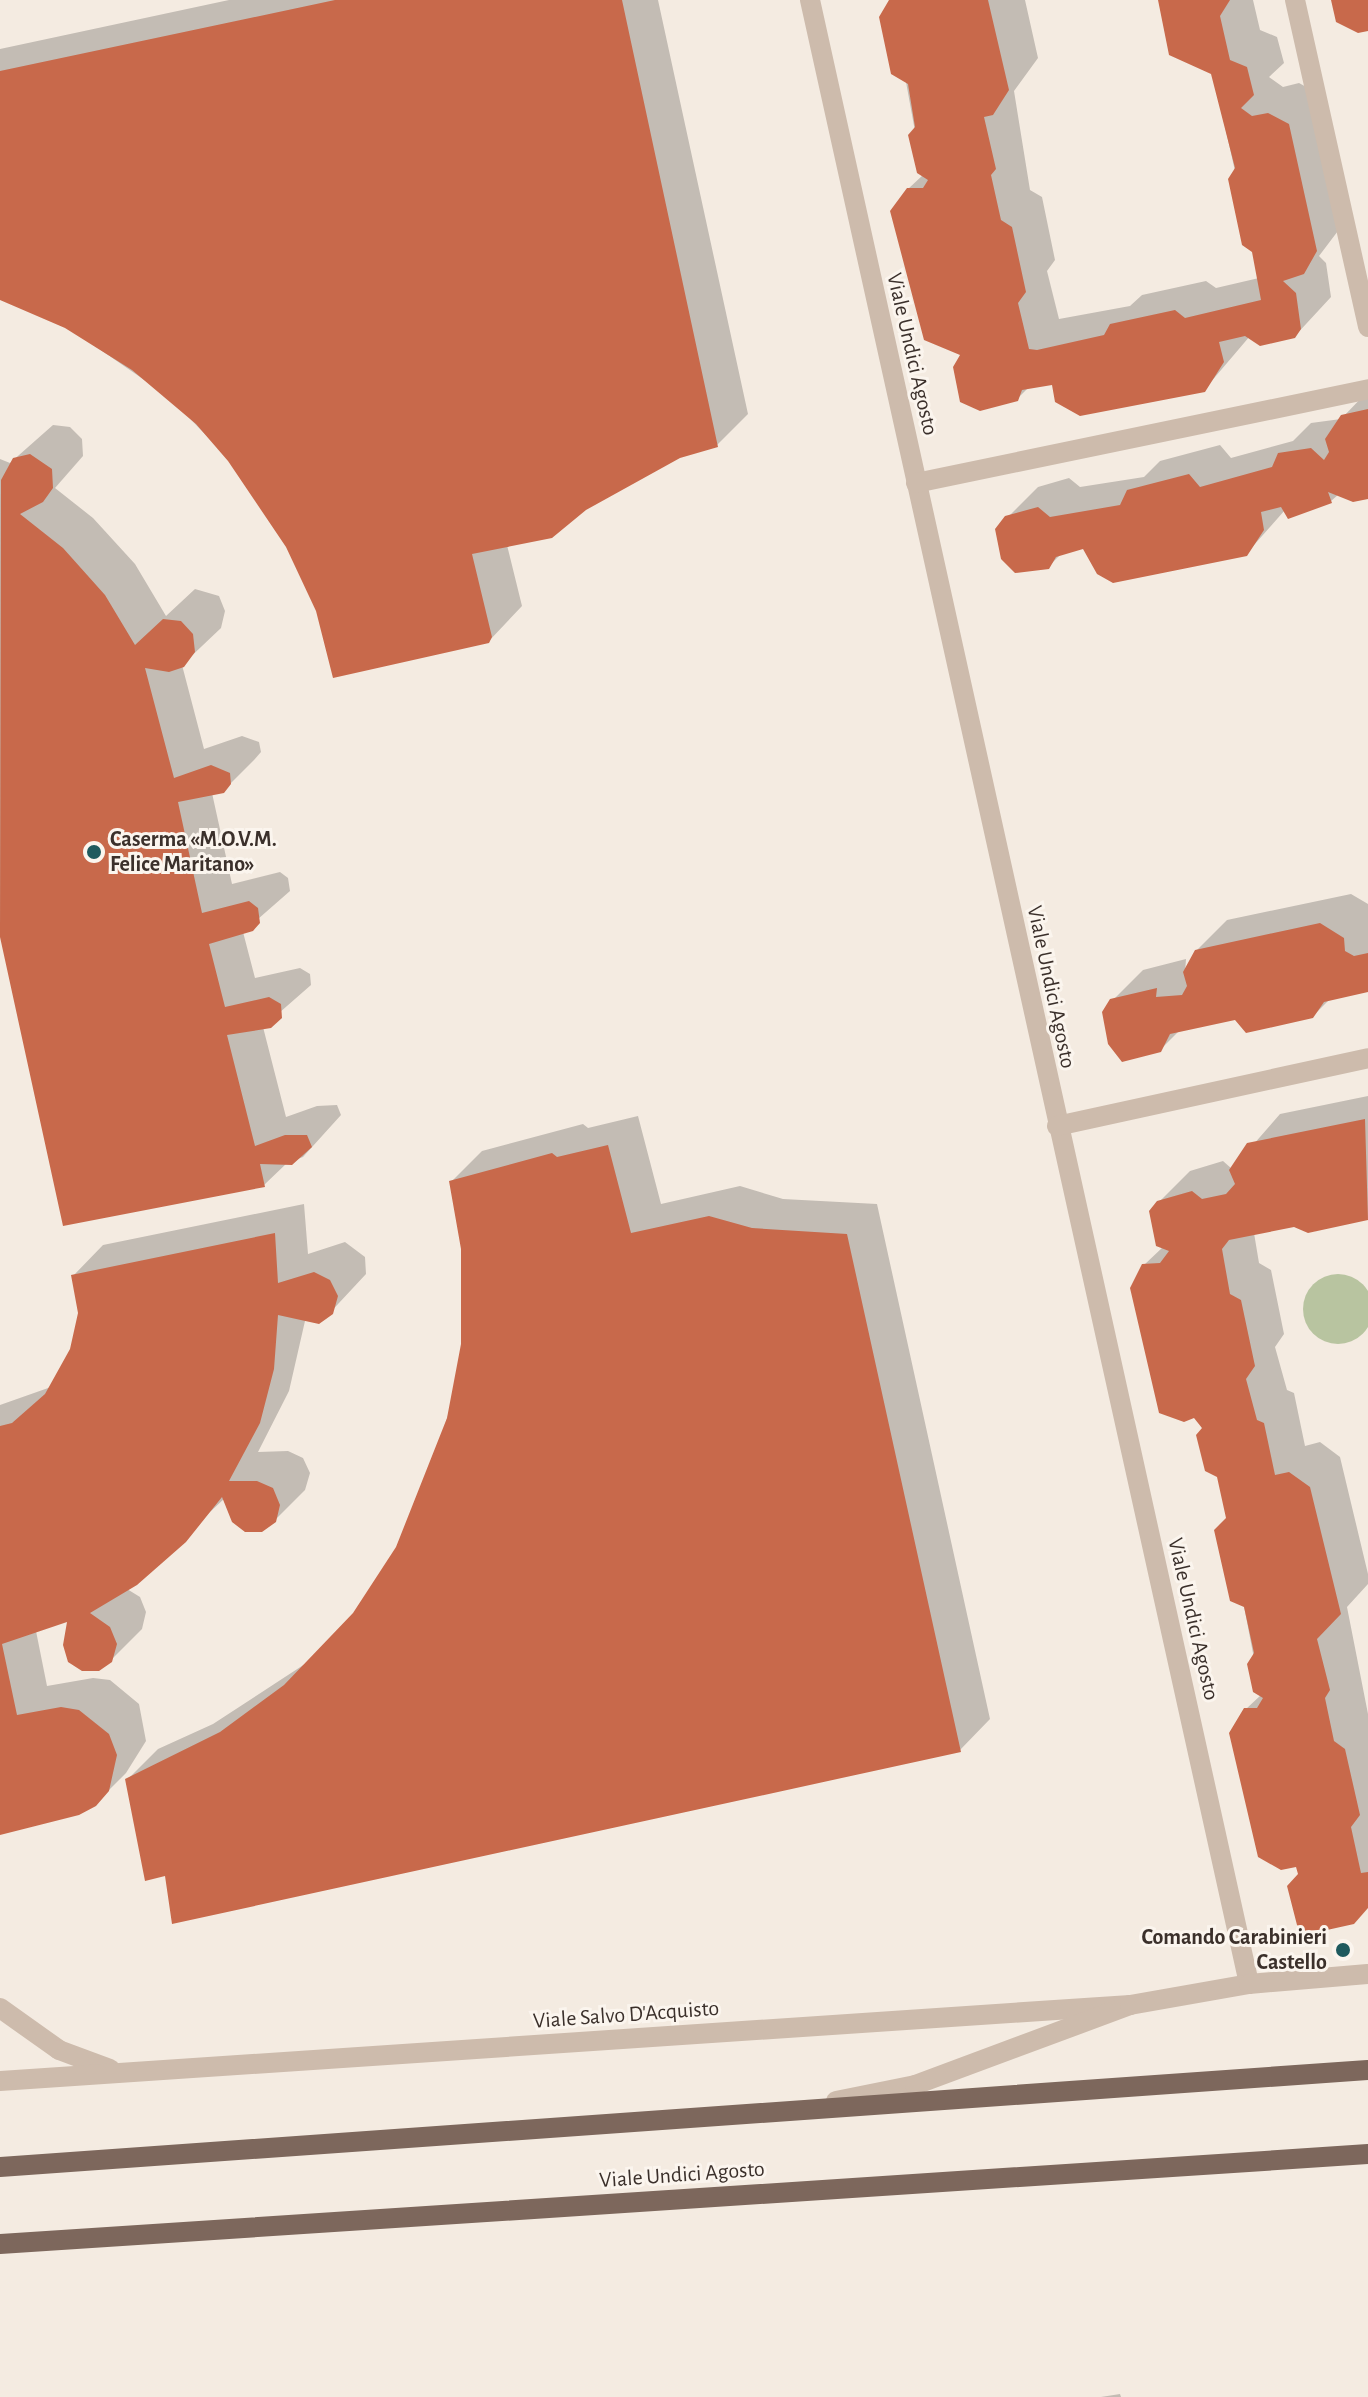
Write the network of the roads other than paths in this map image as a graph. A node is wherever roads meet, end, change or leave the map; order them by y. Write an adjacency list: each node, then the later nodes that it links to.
1 (810, 0): 5 (street, Viale Undici Agosto)
2 (1295, 0): 3 (street)
3 (1368, 327)
4 (1368, 389): 5 (street)
5 (916, 483): 7 (street, Viale Undici Agosto)
6 (1368, 1058): 7 (street)
7 (1057, 1126): 9 (street, Viale Undici Agosto)
8 (1368, 1974): 9 (street)
9 (1249, 1984): 10 (street)
10 (1130, 2005): 13 (street, Viale Salvo D'Acquisto); 15 (street)
11 (0, 2008): 13 (street, Viale Salvo D'Acquisto)
12 (1368, 2070): 15 (main road)
13 (125, 2073): 14 (street, Viale Salvo D'Acquisto)
14 (0, 2081)
15 (801, 2109): 17 (main road)
16 (1368, 2154): 18 (main road, Viale Undici Agosto)
17 (0, 2167)
18 (0, 2244)

